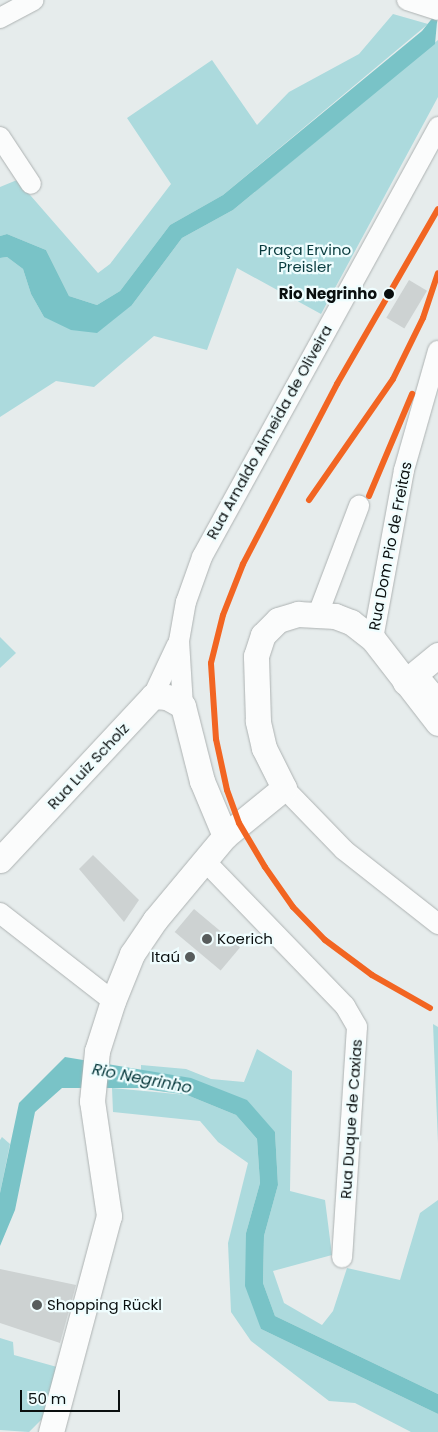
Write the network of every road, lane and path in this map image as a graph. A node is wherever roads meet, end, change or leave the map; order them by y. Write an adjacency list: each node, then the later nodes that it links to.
1 (34, 0): 4 (street)
2 (413, 2): 3 (street)
3 (438, 10)
4 (0, 18)
5 (438, 127): 12 (street, Rua Arnaldo Almeida de Oliveira)
6 (0, 137): 7 (street)
7 (31, 184)
8 (438, 351): 11 (street, Rua Dom Pio de Freitas)
9 (359, 506): 10 (street)
10 (318, 614): 11 (main road); 19 (main road)
11 (373, 639): 14 (main road, Rua Dom Pio de Freitas)
12 (179, 641): 15 (street, Rua Arnaldo Almeida de Oliveira); 17 (street, Rua Arnaldo Almeida de Oliveira)
13 (438, 656): 14 (main road)
14 (411, 677): 16 (street); 18 (main road, Rua Dom Pio de Freitas)
15 (153, 696): 17 (main road); 21 (main road, Rua Luiz Scholz)
16 (438, 699)
17 (183, 706): 20 (main road, Rua Arnaldo Almeida de Oliveira)
18 (438, 723)
19 (284, 788): 20 (main road); 24 (street)
20 (225, 836): 22 (main road)
21 (0, 860)
22 (204, 860): 25 (main road); 26 (street, Rua Duque de Caxias)
23 (0, 913): 25 (street)
24 (438, 924)
25 (113, 1001): 27 (main road)
26 (342, 1258)
27 (52, 1432)

